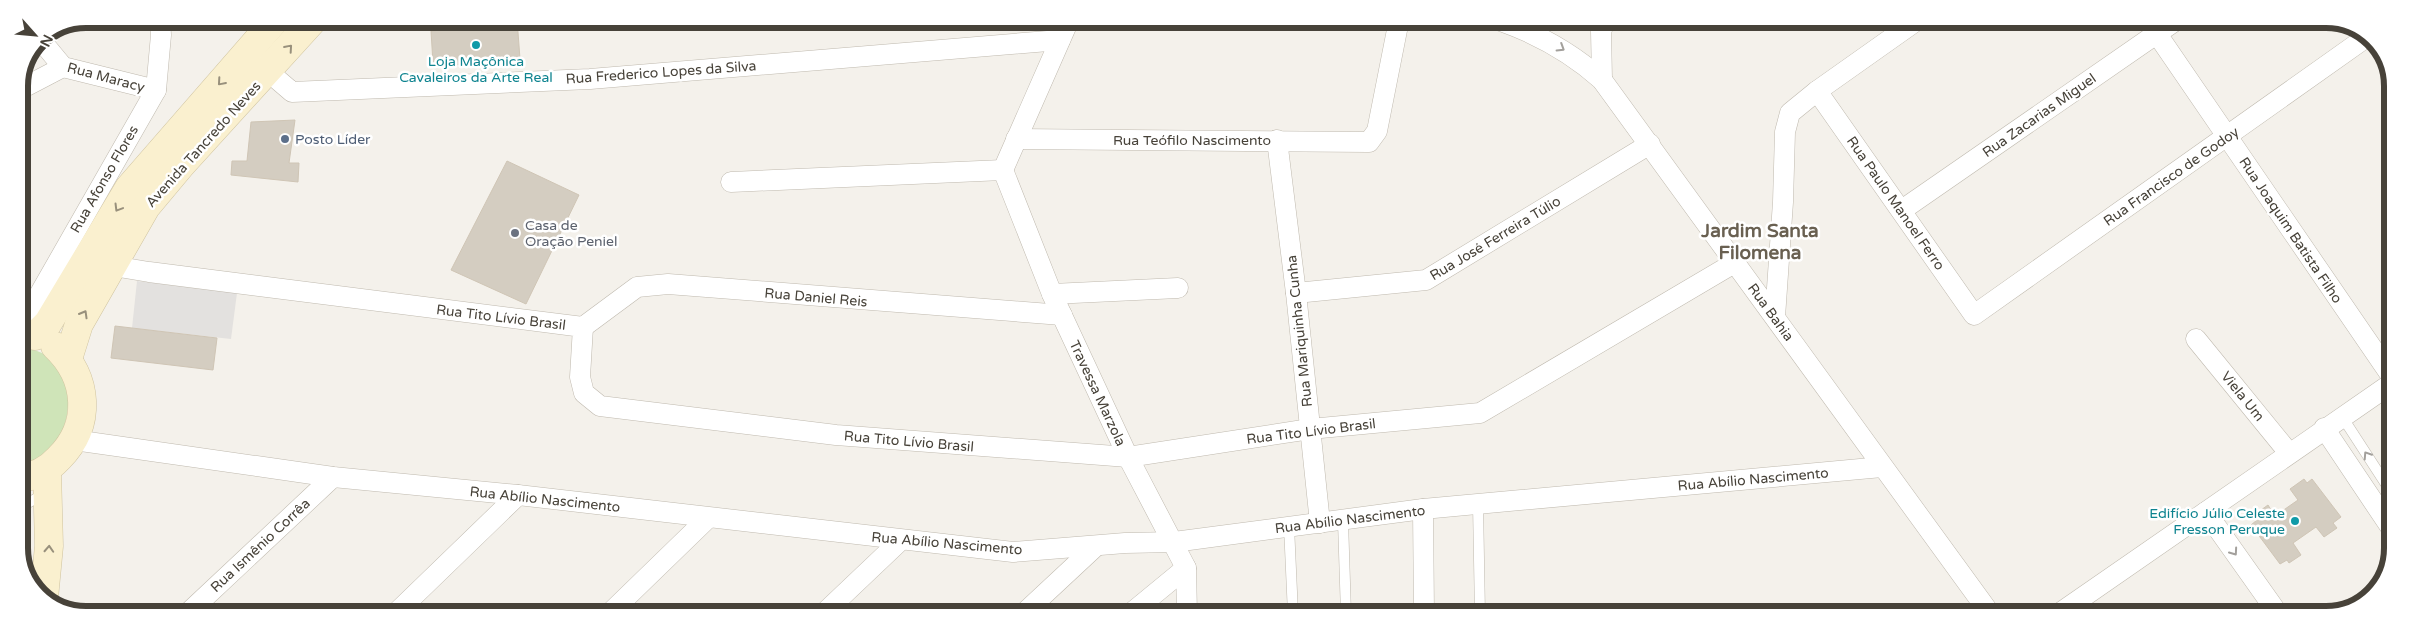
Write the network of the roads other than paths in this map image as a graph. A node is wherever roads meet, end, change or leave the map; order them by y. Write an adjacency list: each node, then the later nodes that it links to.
1 (160, 27): 19 (street, Rua Afonso Flores)
2 (269, 27): 13 (street, Avenida Tancredo Neves)
3 (307, 27): 16 (street, Avenida Tancredo Neves, one-way to 3)
4 (1066, 27): 11 (street)
5 (1398, 27): 23 (street, Rua Teófilo Nascimento)
6 (1521, 27): 17 (street, Rua Bahia, one-way to 17)
7 (1603, 27): 17 (street)
8 (1906, 27): 20 (street)
9 (2167, 27): 10 (street, Rua Zacarias Miguel)
10 (2157, 34): 21 (street, Rua Joaquim Batista Filho); 27 (street, Rua Zacarias Miguel)
11 (1060, 40): 16 (street, Rua Frederico Lopes da Silva); 22 (street)
12 (2362, 40): 21 (street, Rua Francisco de Godoy)
13 (246, 52): 16 (street, Rua Frederico Lopes da Silva); 38 (street, Avenida Tancredo Neves, one-way to 38)
14 (57, 60): 15 (street, Rua Maracy)
15 (63, 67): 18 (street); 19 (street, Rua Maracy)
16 (267, 73): 29 (street, Avenida Tancredo Neves)
17 (1602, 80): 24 (street, Rua Bahia)
18 (28, 85)
19 (156, 90): 36 (street, Rua Afonso Flores)
20 (1817, 91): 27 (street, Rua Paulo Manoel Ferro); 35 (street)
21 (2227, 136): 34 (street, Rua Francisco de Godoy); 42 (street, Rua Joaquim Batista Filho)
22 (1016, 140): 23 (street, Rua Teófilo Nascimento); 25 (street)
23 (1276, 140): 31 (street, Rua Mariquinha Cunha)
24 (1650, 144): 28 (street, Rua Bahia); 31 (street, Rua José Ferreira Túlio)
25 (1003, 170): 26 (street); 32 (street, Travessa Marzola)
26 (731, 182)
27 (1902, 210): 34 (street, Rua Paulo Manoel Ferro)
28 (1736, 262): 35 (street, Rua Bahia); 45 (street, Rua Tito Lívio Brasil)
29 (113, 266): 37 (street, Rua Tito Lívio Brasil); 41 (street, Avenida Tancredo Neves, one-way to 29)
30 (1178, 288): 32 (street)
31 (1296, 293): 45 (street, Rua Mariquinha Cunha)
32 (1052, 294): 33 (street, Travessa Marzola)
33 (1062, 315): 37 (street, Rua Daniel Reis); 49 (street, Travessa Marzola)
34 (1974, 315)
35 (1775, 317): 50 (street, Rua Bahia)
36 (28, 326)
37 (582, 327): 49 (street, Rua Tito Lívio Brasil)
38 (28, 331)
39 (28, 335): 41 (street)
40 (2196, 339): 48 (street, Viela Um)
41 (68, 359): 47 (street)
42 (2384, 365)
43 (2384, 389): 44 (street)
44 (2343, 418): 46 (street); 54 (lane, one-way to 44)
45 (1310, 428): 49 (street, Rua Tito Lívio Brasil); 65 (street, Rua Mariquinha Cunha)
46 (2324, 428): 48 (street); 57 (street)
47 (74, 440): 51 (street, Rua Abílio Nascimento); 53 (street)
48 (2289, 453): 61 (street)
49 (1128, 457): 68 (street, Travessa Marzola)
50 (1882, 467): 58 (street, Rua Abílio Nascimento); 83 (street, Rua Bahia)
51 (333, 477): 55 (street, Rua Abílio Nascimento); 72 (street, Rua Ismênio Corrêa)
52 (28, 479): 53 (street)
53 (47, 481): 56 (lane); 71 (street, one-way to 53)
54 (2384, 481)
55 (518, 495): 62 (street, Rua Abílio Nascimento); 73 (street)
56 (28, 499)
57 (2371, 500): 59 (street); 63 (street)
58 (1478, 504): 60 (street, Rua Abílio Nascimento); 82 (lane)
59 (2384, 505)
60 (1423, 509): 64 (street, Rua Abílio Nascimento); 81 (street)
61 (2206, 512): 84 (street); 85 (street, one-way to 85)
62 (708, 518): 67 (street, Rua Abílio Nascimento); 74 (street)
63 (2384, 518)
64 (1343, 521): 65 (street, Rua Abílio Nascimento); 80 (lane)
65 (1320, 523): 66 (street, Rua Abílio Nascimento)
66 (1289, 526): 68 (street, Rua Abílio Nascimento); 79 (lane)
67 (902, 540): 69 (street, Rua Abílio Nascimento); 75 (street)
68 (1174, 542): 69 (street, Rua Abílio Nascimento); 70 (street, Travessa Marzola)
69 (1096, 546): 76 (street)
70 (1186, 568): 77 (street); 78 (street, Travessa Marzola)
71 (45, 590)
72 (195, 606)
73 (403, 606)
74 (617, 606)
75 (832, 606)
76 (1032, 606)
77 (1140, 606)
78 (1187, 606)
79 (1293, 606)
80 (1346, 606)
81 (1424, 606)
82 (1480, 606)
83 (1984, 606)
84 (2070, 606)
85 (2273, 606)

